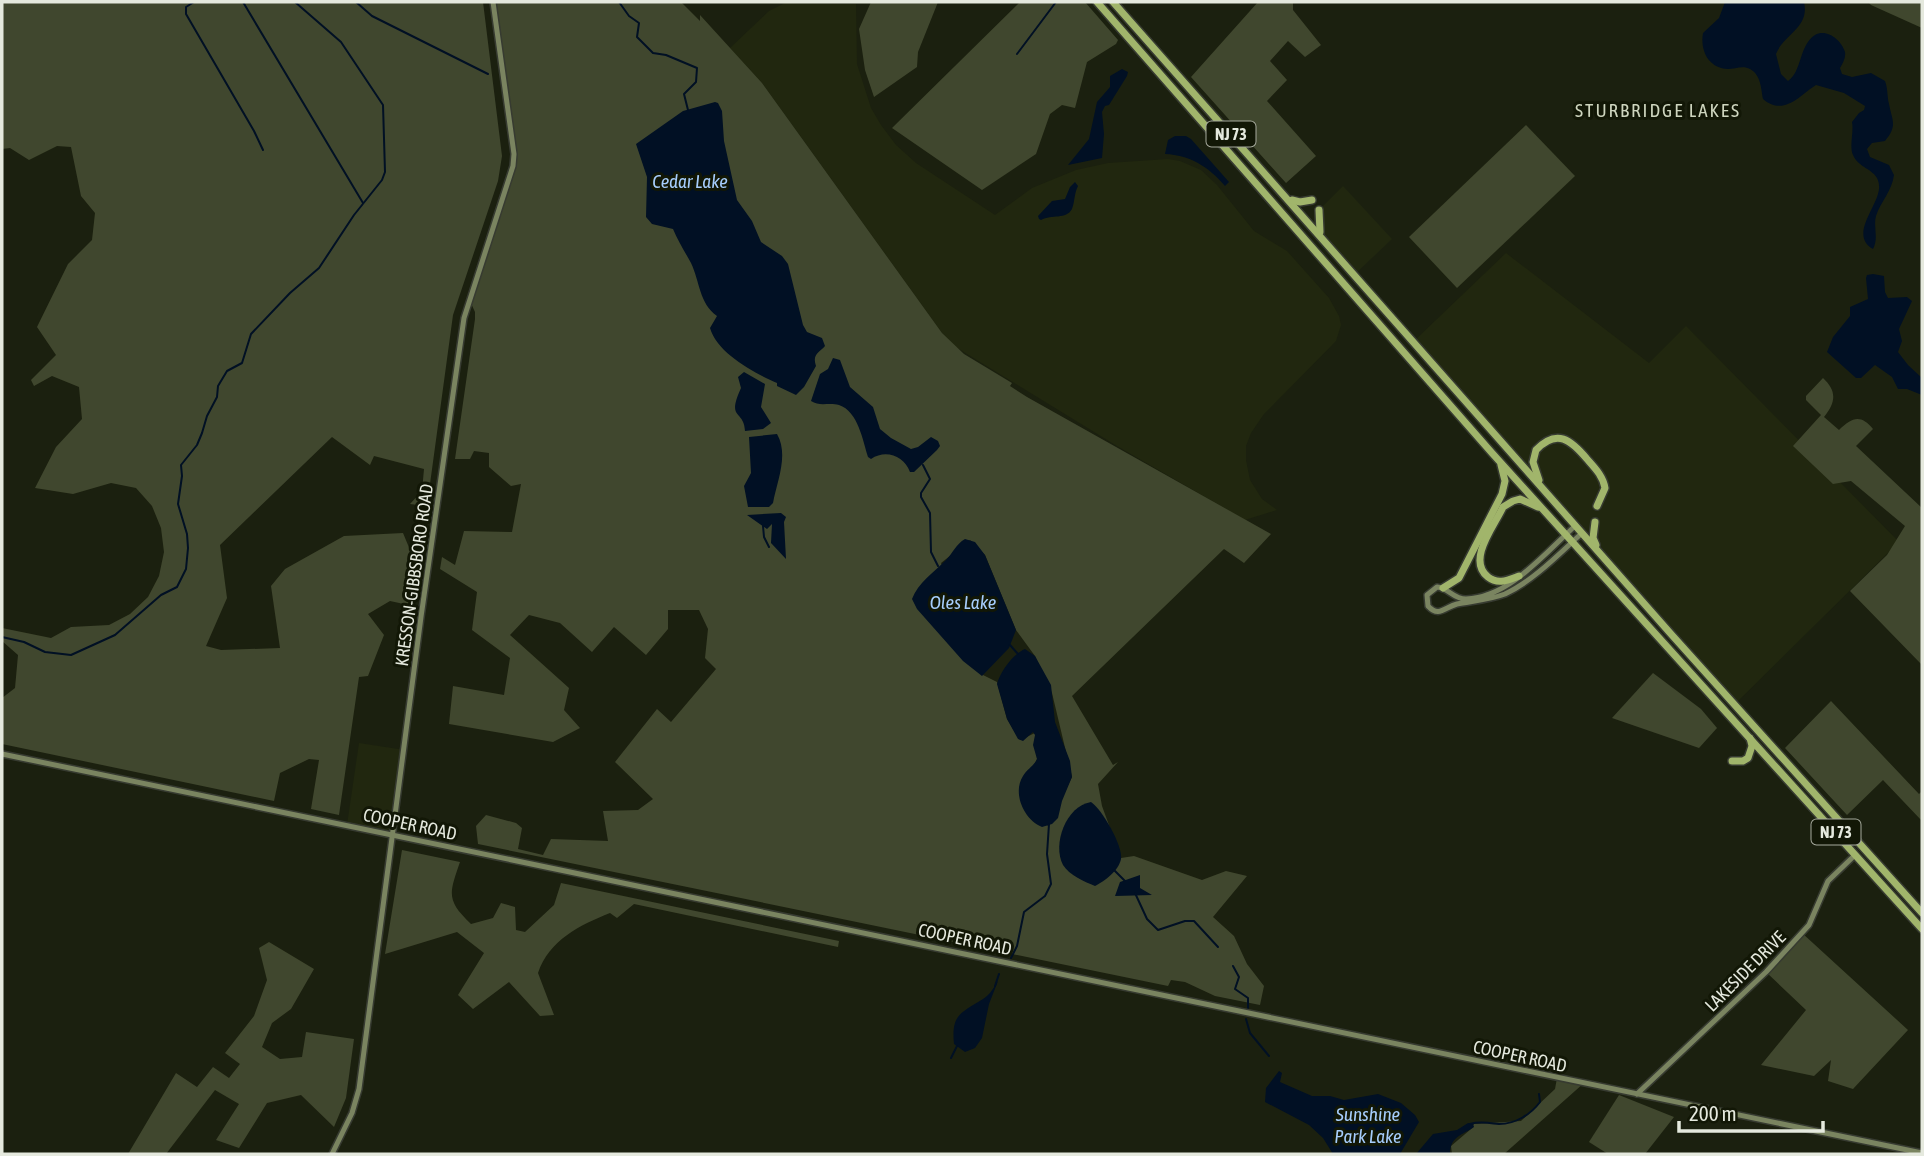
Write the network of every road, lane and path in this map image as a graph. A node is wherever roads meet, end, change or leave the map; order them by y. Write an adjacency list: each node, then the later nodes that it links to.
1 (493, 2): 25 (street, KRESSON-GIBBSBORO ROAD)
2 (1097, 2): 8 (highway, NJ 73)
3 (1113, 2): 4 (highway, NJ 73)
4 (1288, 199): 5 (highway); 7 (highway, NJ 73)
5 (1312, 200)
6 (1319, 210): 7 (highway)
7 (1322, 236): 9 (highway, NJ 73)
8 (1492, 453): 11 (highway, NJ 73); 19 (highway)
9 (1546, 493): 10 (highway); 13 (highway, NJ 73)
10 (1597, 506)
11 (1552, 519): 15 (highway, NJ 73); 18 (highway)
12 (1595, 522): 17 (highway)
13 (1575, 526): 14 (highway, NJ 73); 15 (street)
14 (1582, 533): 16 (street); 17 (highway, NJ 73)
15 (1566, 534): 16 (highway, NJ 73); 18 (street)
16 (1572, 542): 21 (street); 22 (highway, NJ 73)
17 (1599, 552): 27 (highway, NJ 73)
18 (1519, 576): 20 (street)
19 (1443, 588): 20 (street); 21 (street)
20 (1450, 595): 21 (street)
21 (1449, 607)
22 (1749, 737): 24 (highway); 26 (highway, NJ 73)
23 (2, 754): 25 (street, COOPER ROAD)
24 (1732, 761)
25 (394, 835): 29 (street, COOPER ROAD); 31 (street, KRESSON-GIBBSBORO ROAD)
26 (1855, 855): 28 (highway, NJ 73); 29 (street, LAKESIDE DRIVE)
27 (1922, 913)
28 (1922, 929)
29 (1637, 1094): 30 (street, COOPER ROAD)
30 (1922, 1153)
31 (332, 1154)

